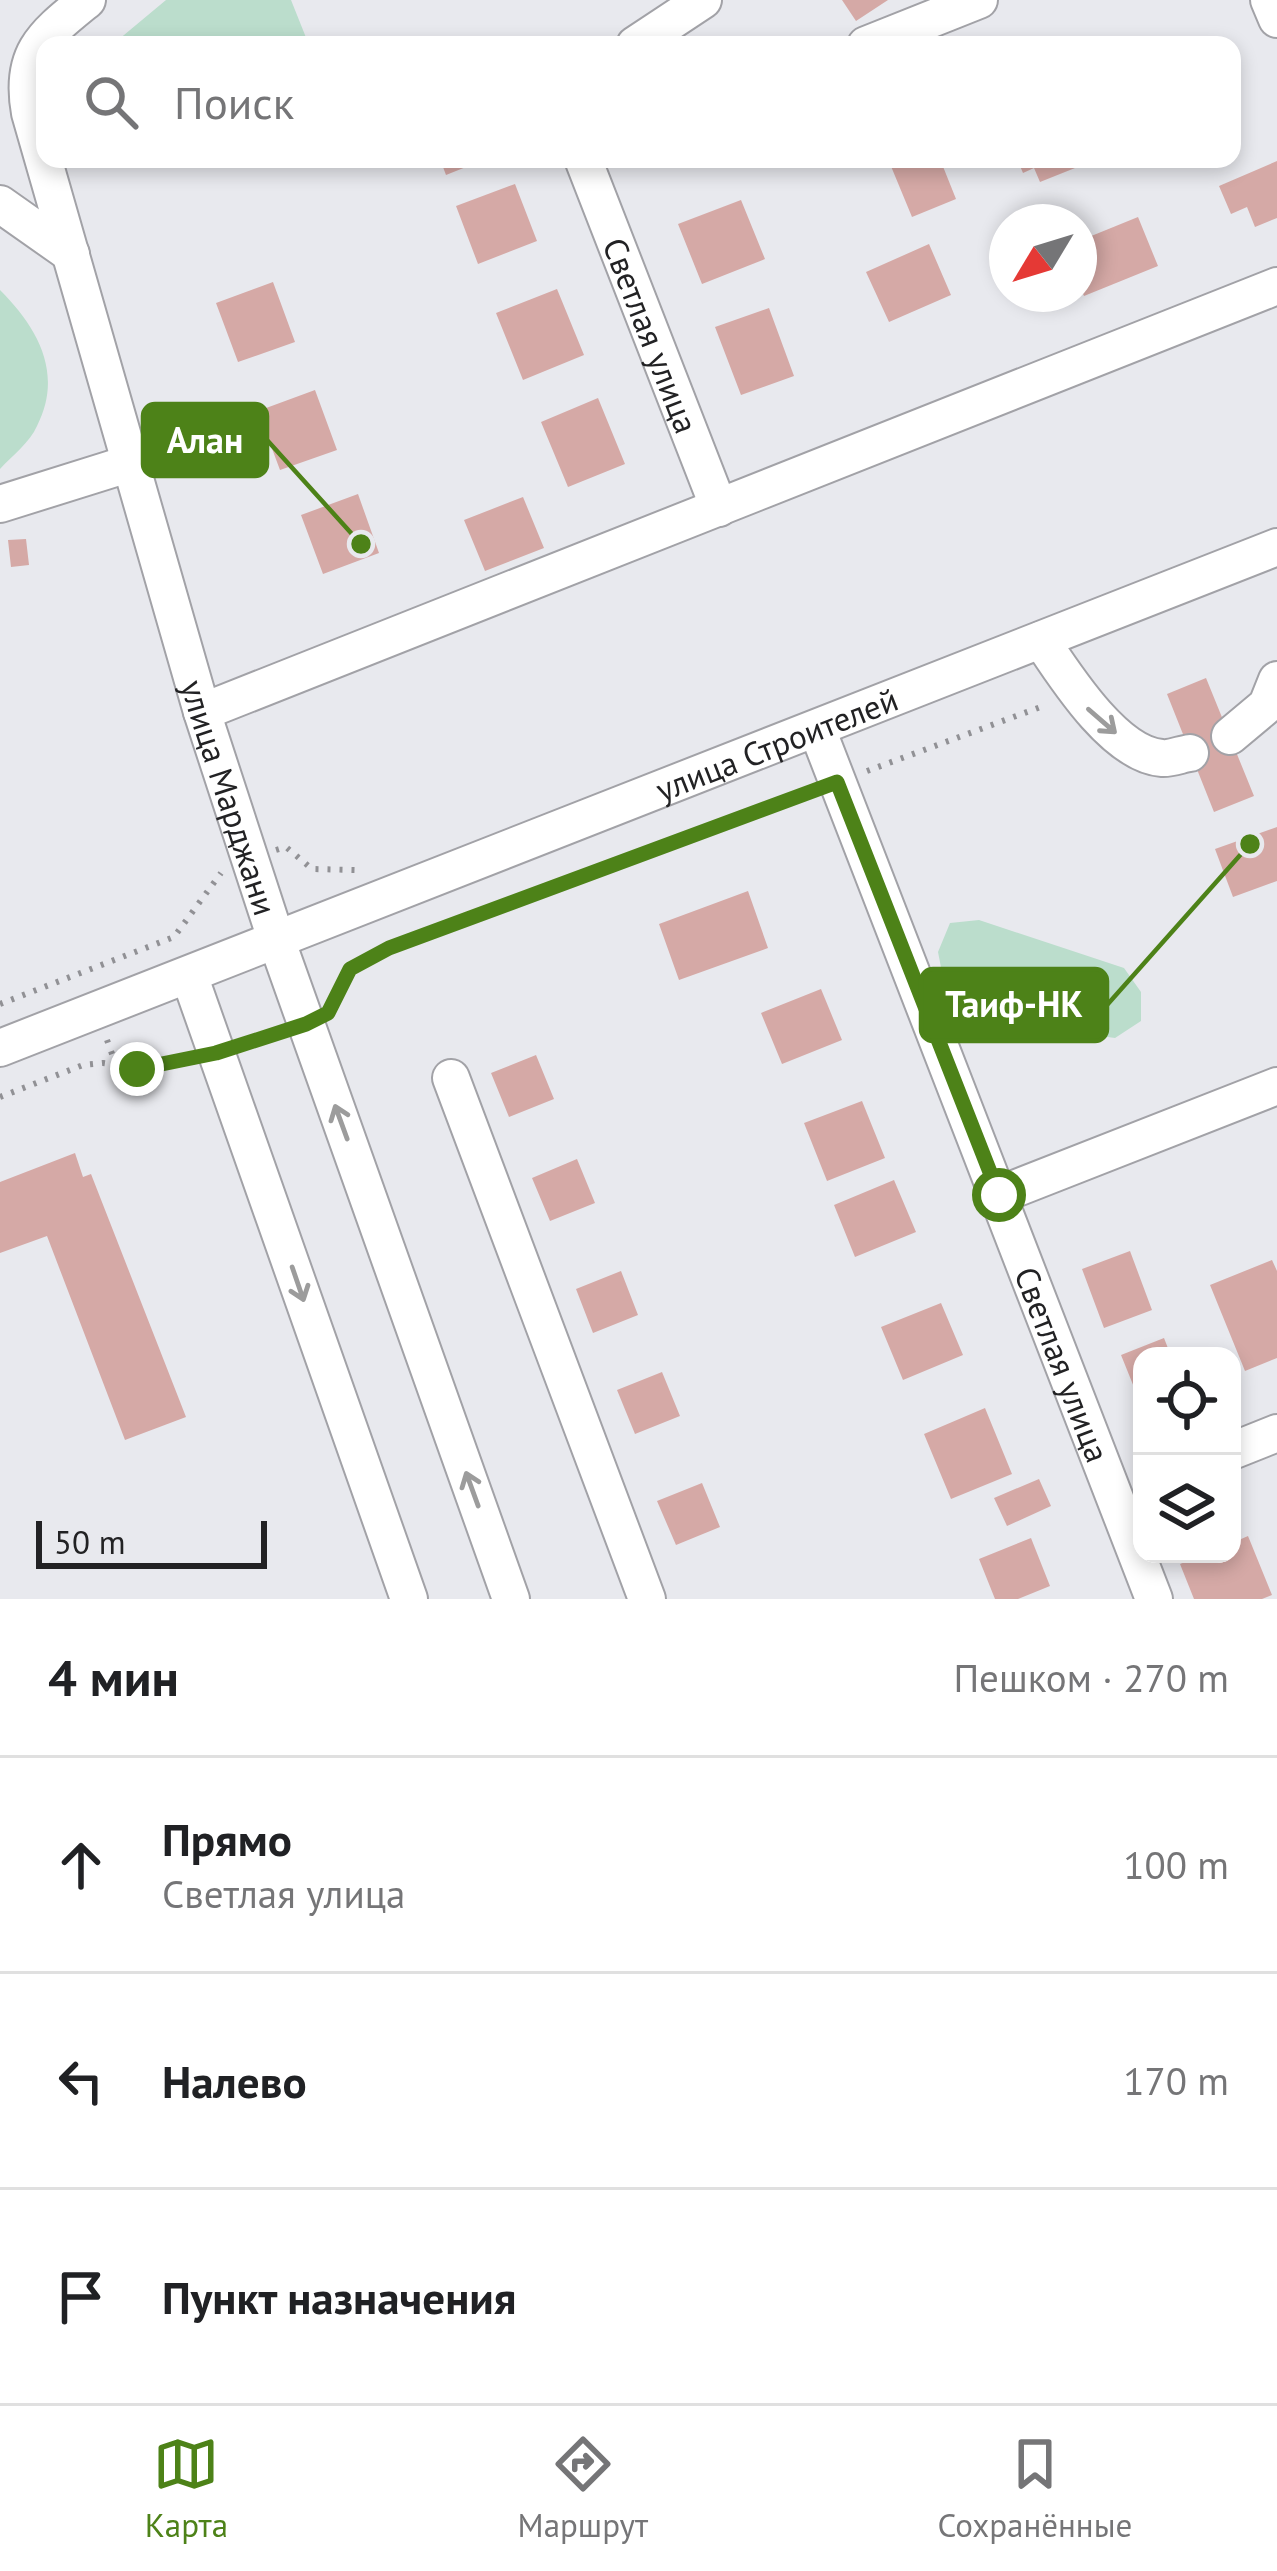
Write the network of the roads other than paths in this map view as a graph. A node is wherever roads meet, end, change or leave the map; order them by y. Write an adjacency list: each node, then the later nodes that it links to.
1 (87, 0): 6 (street, улица Марджани)
2 (703, 0): 7 (street)
3 (979, 0): 8 (street)
4 (1269, 0): 5 (street)
5 (1277, 19)
6 (44, 36)
7 (649, 36)
8 (889, 36)
9 (36, 53): 10 (street, улица Марджани)
10 (36, 134)
11 (46, 168): 14 (street, улица Марджани)
12 (587, 168): 18 (street, Светлая улица)
13 (0, 204): 14 (street)
14 (71, 254): 16 (street, улица Марджани)
15 (1277, 286): 18 (street)
16 (131, 463): 17 (street); 22 (street, улица Марджани)
17 (0, 504)
18 (719, 508): 22 (street)
19 (1277, 547): 20 (street, улица Строителей)
20 (1041, 640): 23 (street, улица Строителей); 25 (street, one-way to 25)
21 (1277, 680): 24 (street)
22 (202, 712): 26 (street, улица Марджани)
23 (817, 729): 26 (street, улица Строителей); 31 (street, Светлая улица)
24 (1229, 736)
25 (1190, 753)
26 (276, 940): 27 (street, улица Строителей); 36 (street, улица Марджани, one-way to 26)
27 (189, 975): 28 (street, улица Строителей); 35 (street, one-way to 35)
28 (0, 1048)
29 (451, 1078): 37 (street)
30 (1277, 1086): 31 (street)
31 (999, 1195): 34 (street, Светлая улица)
32 (1277, 1432): 33 (street)
33 (1241, 1447)
34 (1130, 1492): 38 (street, Светлая улица)
35 (409, 1599)
36 (511, 1599)
37 (647, 1599)
38 (1154, 1599)

